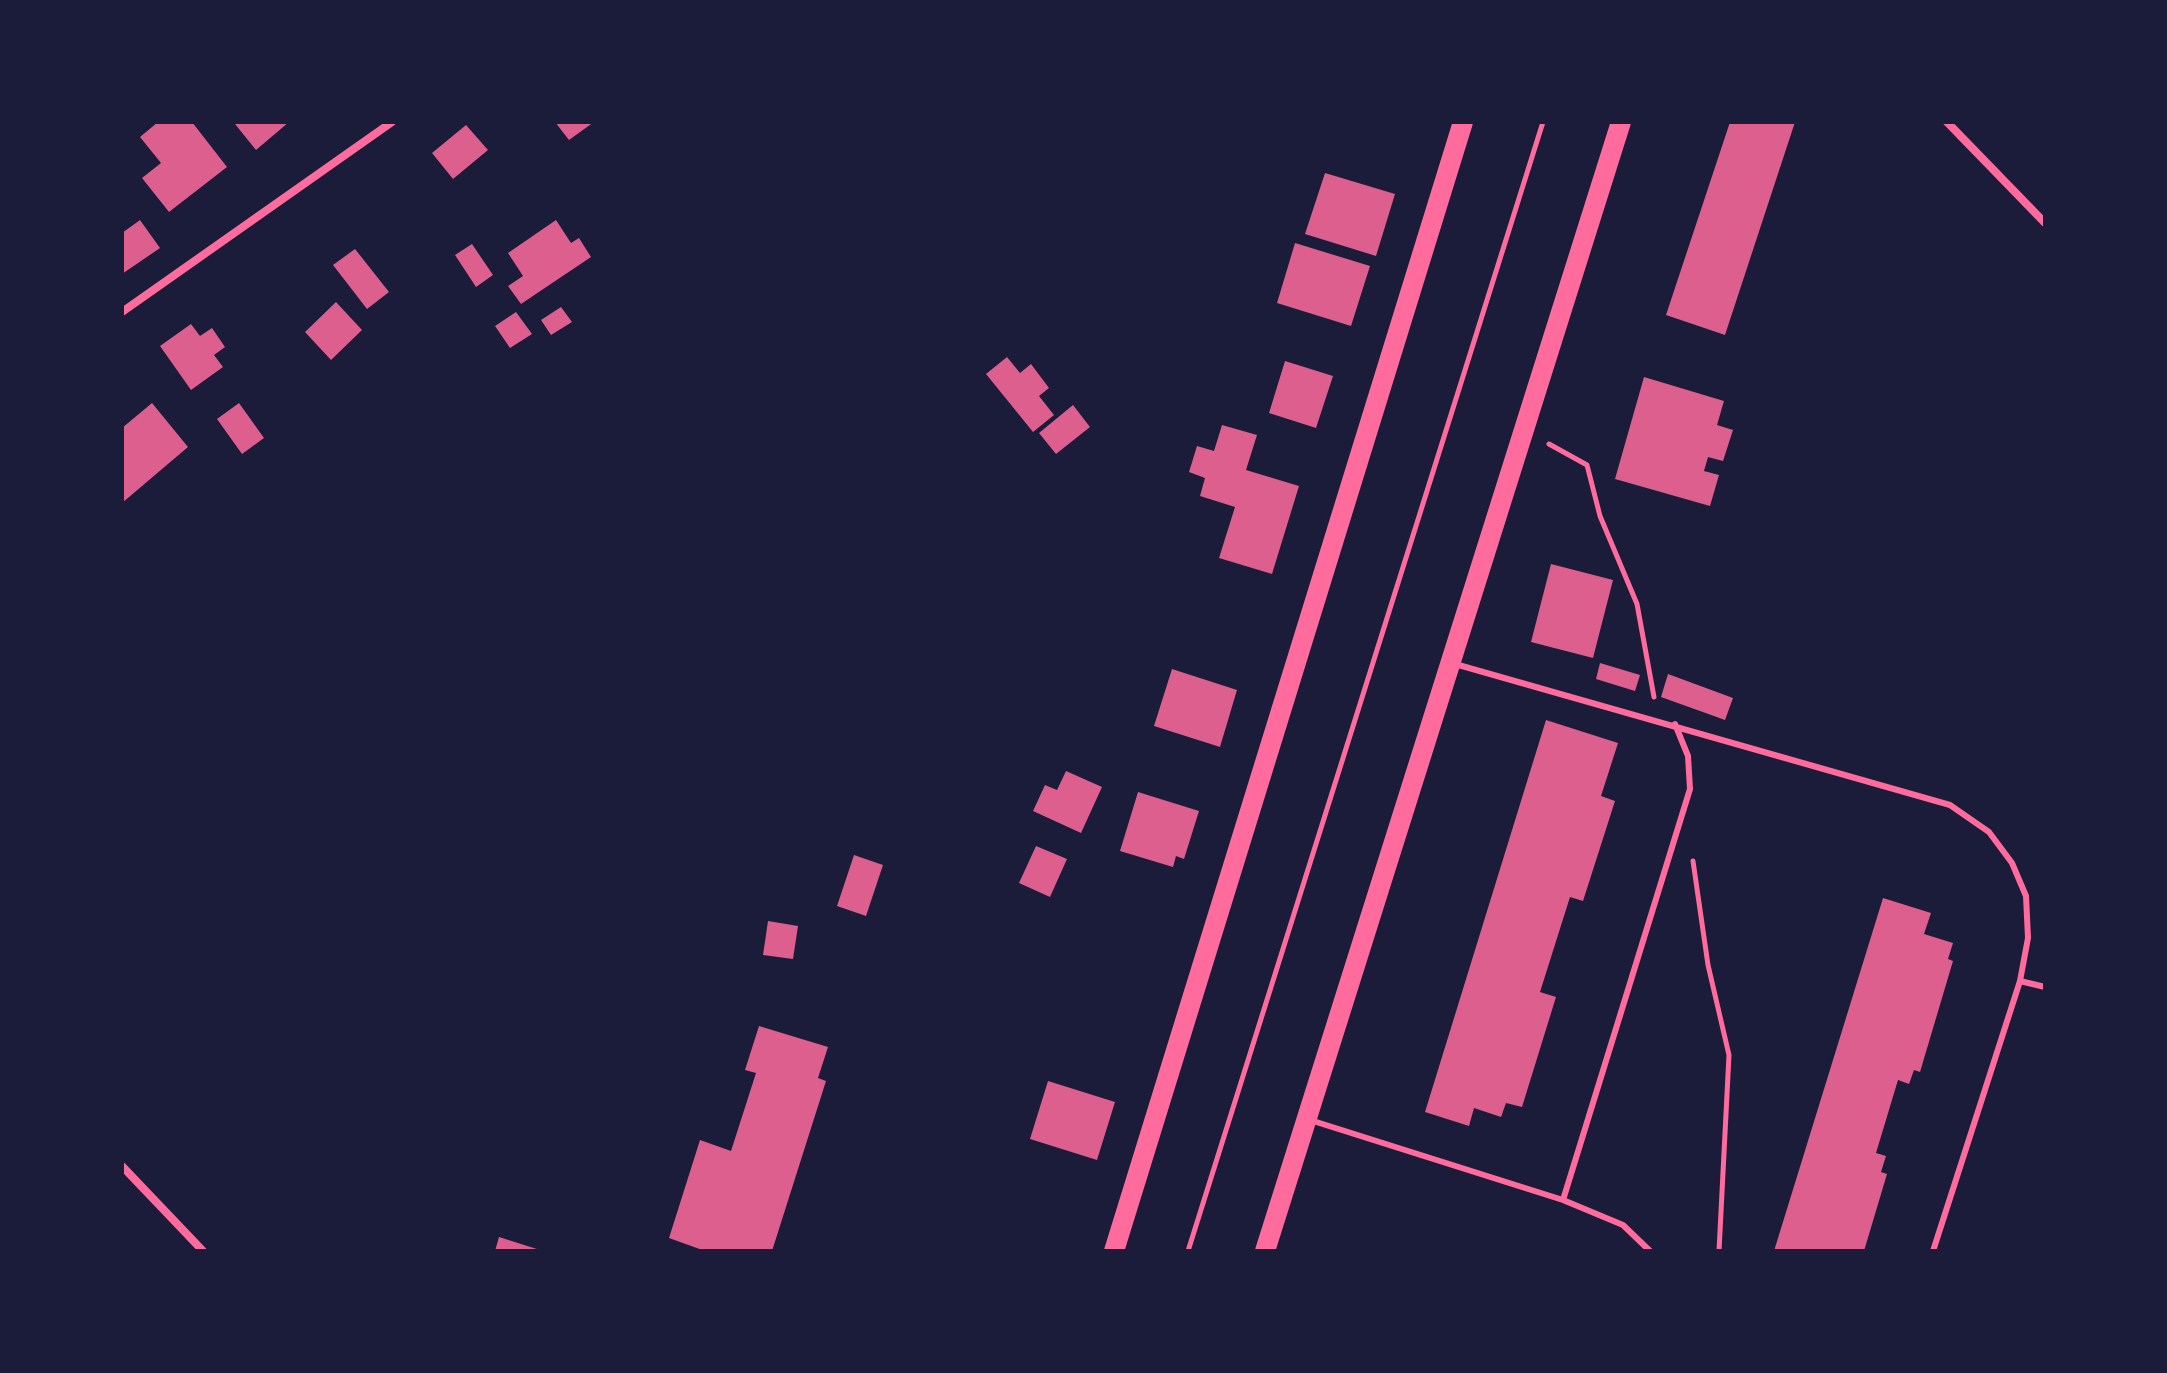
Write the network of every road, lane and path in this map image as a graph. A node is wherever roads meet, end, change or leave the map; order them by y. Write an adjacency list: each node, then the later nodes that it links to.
1 (392, 122): 7 (street)
2 (1463, 122): 19 (main road)
3 (1543, 122): 20 (path)
4 (1621, 122): 8 (main road)
5 (1947, 122): 6 (street)
6 (2045, 223)
7 (122, 312)
8 (1524, 430): 9 (main road); 10 (path)
9 (1452, 663): 10 (lane); 15 (main road)
10 (1658, 720): 11 (lane)
11 (1675, 724): 13 (lane); 17 (lane)
12 (1692, 846): 23 (path)
13 (2020, 981): 14 (lane); 24 (lane)
14 (2045, 987)
15 (1307, 1119): 17 (lane); 21 (main road)
16 (122, 1166): 18 (street)
17 (1563, 1200): 22 (lane)
18 (203, 1251)
19 (1114, 1251)
20 (1188, 1251)
21 (1265, 1251)
22 (1650, 1251)
23 (1719, 1251)
24 (1933, 1251)

